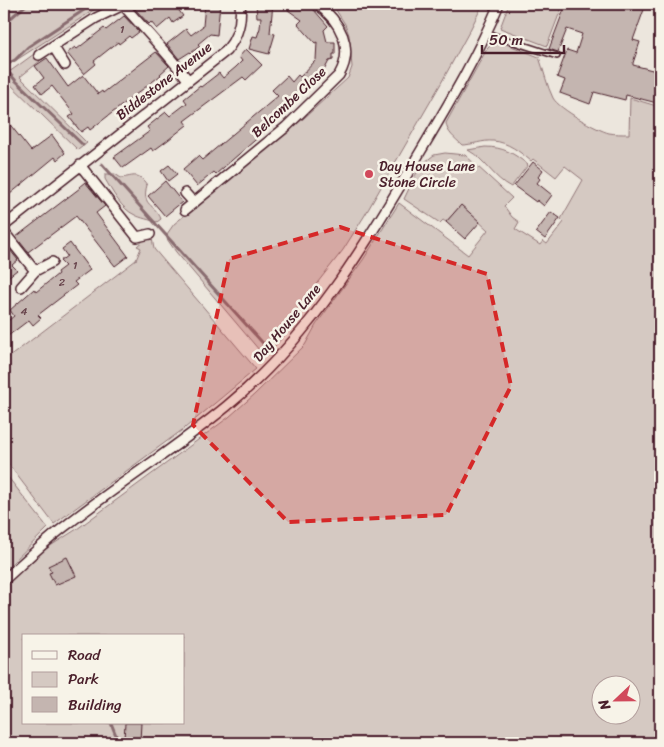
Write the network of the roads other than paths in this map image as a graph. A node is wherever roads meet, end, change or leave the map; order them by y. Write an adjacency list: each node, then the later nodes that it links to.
1 (240, 4): 9 (street, Biddestone Avenue)
2 (317, 4): 12 (street, Belcombe Close)
3 (499, 4): 4 (street, Day House Lane)
4 (486, 33): 7 (lane); 20 (street, Day House Lane)
5 (53, 46): 6 (street); 8 (street); 9 (street)
6 (39, 55)
7 (557, 56)
8 (65, 65)
9 (188, 80): 10 (street, Biddestone Avenue)
10 (80, 165): 14 (street, Biddestone Avenue); 16 (street)
11 (185, 193): 12 (street)
12 (194, 203): 13 (street, Belcombe Close)
13 (185, 210)
14 (4, 226)
15 (4, 232): 18 (street)
16 (150, 234)
17 (52, 262): 18 (street)
18 (35, 271): 19 (street)
19 (21, 287)
20 (4, 580)

